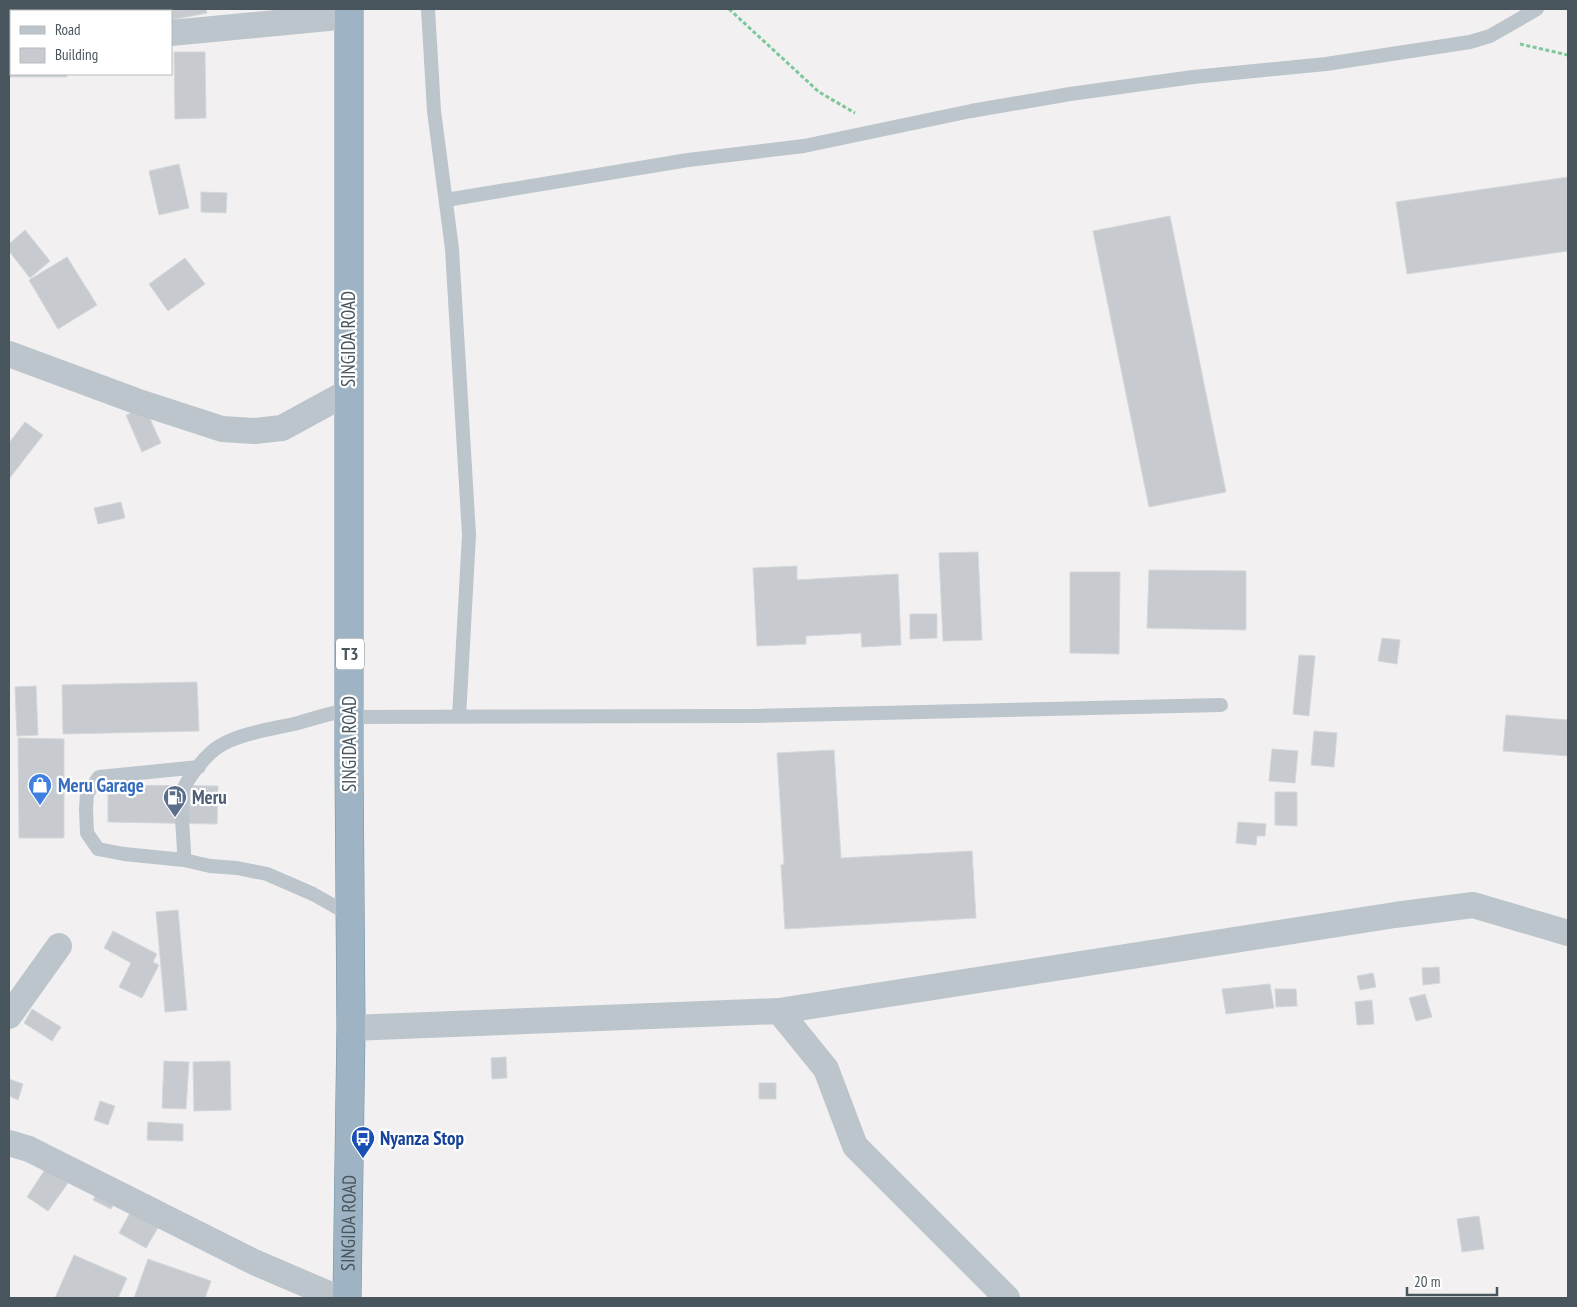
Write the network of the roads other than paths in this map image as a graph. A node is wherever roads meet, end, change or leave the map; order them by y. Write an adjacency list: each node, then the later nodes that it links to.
1 (428, 9): 5 (lane)
2 (1537, 9): 5 (lane)
3 (349, 12): 4 (street); 7 (highway, SINGIDA ROAD / T3)
4 (172, 33)
5 (446, 200): 10 (lane)
6 (9, 354): 7 (street)
7 (348, 392): 9 (highway, SINGIDA ROAD / T3)
8 (1221, 705): 10 (lane)
9 (350, 714): 10 (lane); 11 (lane); 13 (highway, SINGIDA ROAD / T3)
10 (459, 717)
11 (199, 767): 12 (lane); 12 (lane)
12 (184, 860): 13 (lane)
13 (350, 914): 18 (highway, SINGIDA ROAD / T3)
14 (1568, 933): 16 (street)
15 (58, 946): 17 (street)
16 (779, 1011): 18 (street); 22 (street)
17 (9, 1016)
18 (352, 1028): 21 (highway, SINGIDA ROAD / T3)
19 (9, 1144): 20 (street)
20 (338, 1298)
21 (347, 1298)
22 (1007, 1298)

